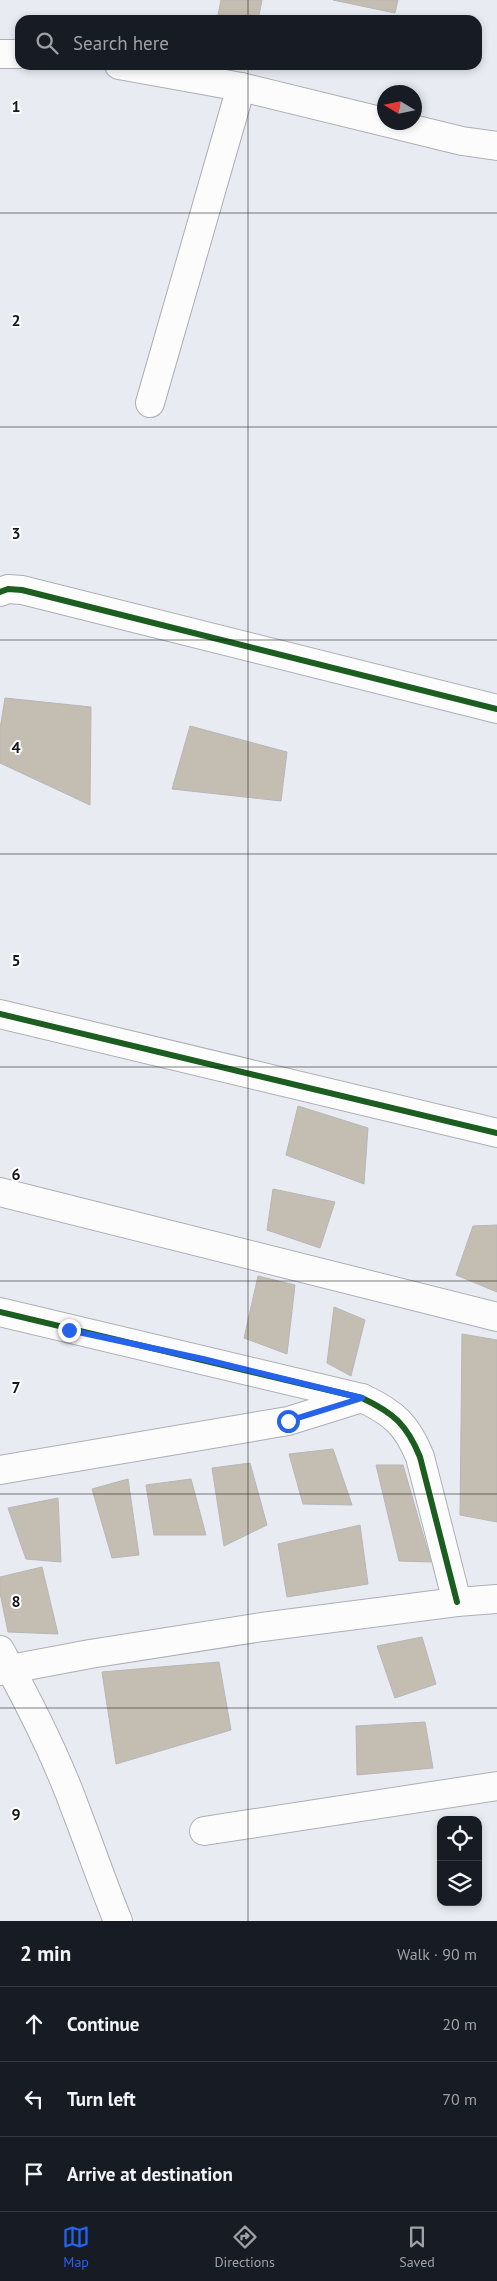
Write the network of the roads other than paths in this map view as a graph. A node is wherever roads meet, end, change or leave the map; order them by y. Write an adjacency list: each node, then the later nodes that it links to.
1 (0, 54): 2 (street)
2 (15, 54)
3 (147, 70): 4 (street)
4 (241, 87): 5 (street); 6 (street)
5 (497, 146)
6 (150, 403)
7 (0, 592): 8 (street)
8 (497, 710)
9 (0, 1014): 10 (street)
10 (497, 1133)
11 (0, 1192): 13 (street)
12 (0, 1312): 14 (street)
13 (497, 1316)
14 (362, 1398): 15 (street); 17 (street)
15 (0, 1470)
16 (497, 1600): 17 (street)
17 (457, 1602): 18 (street)
18 (3, 1663): 21 (street)
19 (497, 1786): 20 (street)
20 (204, 1831)
21 (118, 1921)

